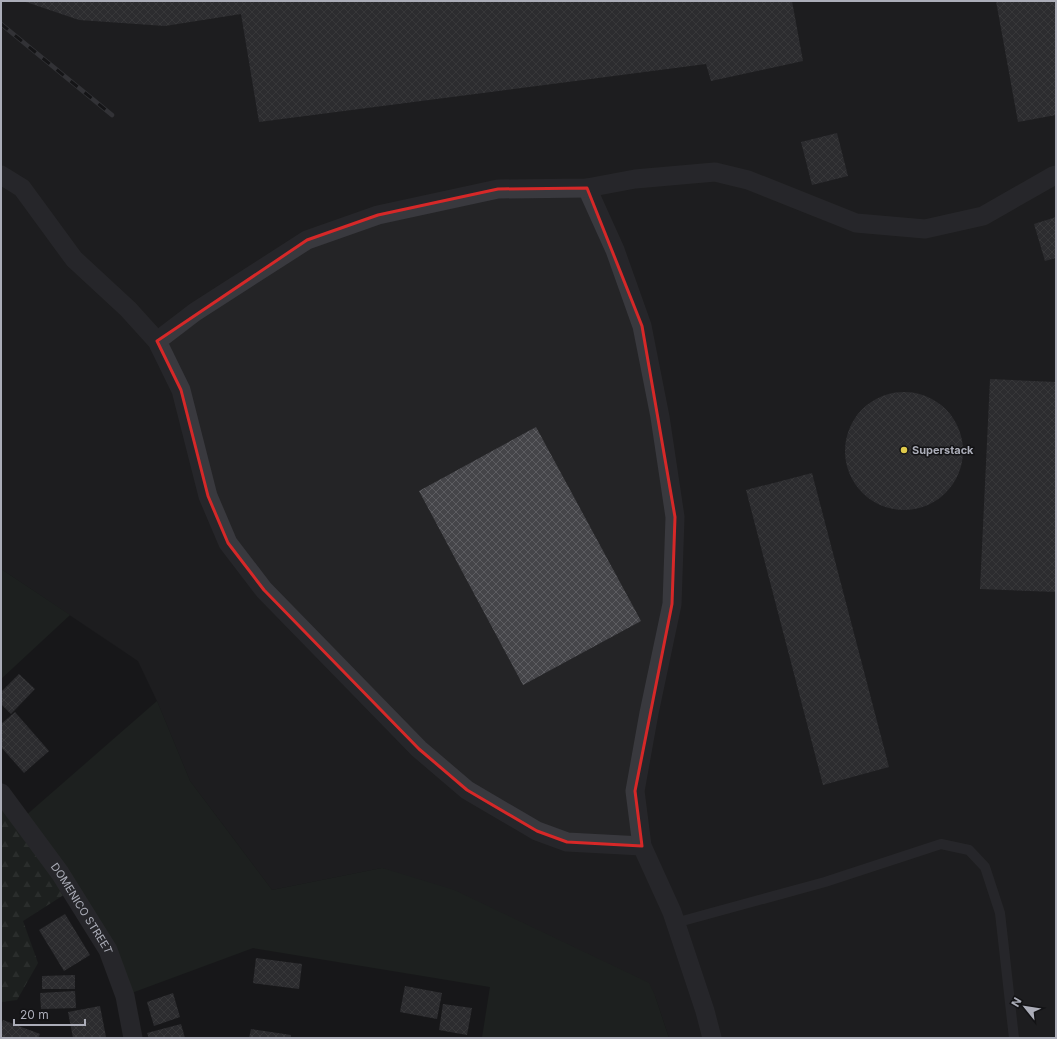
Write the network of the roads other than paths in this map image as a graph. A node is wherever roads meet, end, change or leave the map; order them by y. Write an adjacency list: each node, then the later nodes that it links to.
1 (1, 175): 4 (street)
2 (1056, 175): 3 (street)
3 (587, 188): 4 (street); 6 (street)
4 (157, 340): 6 (street)
5 (1, 793): 8 (street, DOMENICO STREET)
6 (642, 846): 7 (street)
7 (675, 922): 9 (street); 10 (lane)
8 (133, 1038)
9 (712, 1038)
10 (1014, 1038)

